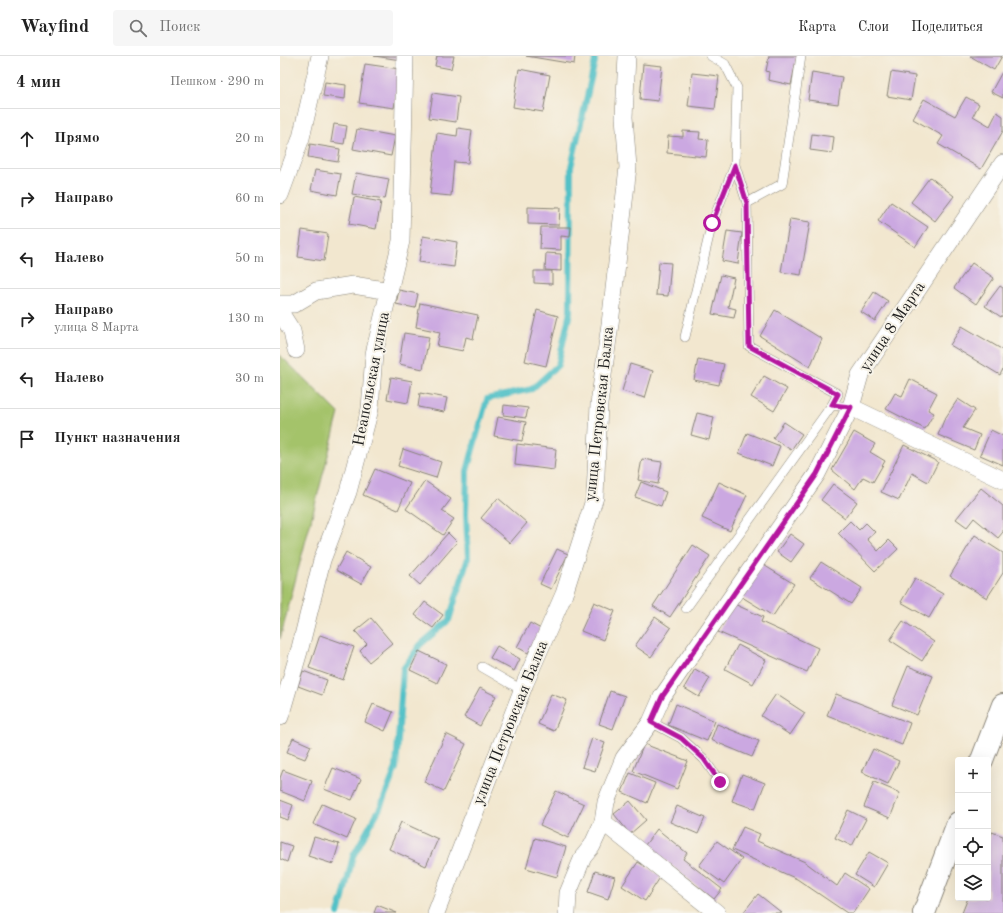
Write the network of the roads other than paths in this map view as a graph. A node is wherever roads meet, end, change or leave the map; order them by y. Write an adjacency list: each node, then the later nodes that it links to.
1 (320, 56): 8 (street)
2 (405, 56): 10 (street, Неапольская улица)
3 (627, 56): 20 (street, улица Петровская Балка)
4 (711, 56): 7 (lane)
5 (801, 56): 9 (lane)
6 (1003, 163): 16 (street, улица 8 Марта)
7 (735, 165): 9 (lane); 13 (lane)
8 (280, 194)
9 (747, 203): 15 (lane)
10 (390, 291): 11 (street); 22 (street, Неапольская улица)
11 (280, 304)
12 (280, 312): 14 (street)
13 (685, 337)
14 (296, 350)
15 (832, 405): 16 (lane); 18 (lane)
16 (851, 407): 17 (street); 23 (street, улица 8 Марта)
17 (1003, 480)
18 (686, 608)
19 (482, 667): 20 (lane)
20 (522, 690): 28 (street, улица Петровская Балка)
21 (1003, 705): 24 (main road)
22 (280, 717)
23 (651, 722): 25 (lane); 26 (street, улица 8 Марта)
24 (983, 757)
25 (720, 782)
26 (603, 822): 29 (street, улица 8 Марта); 30 (street)
27 (956, 829): 31 (main road)
28 (436, 913)
29 (567, 913)
30 (717, 913)
31 (924, 913)

